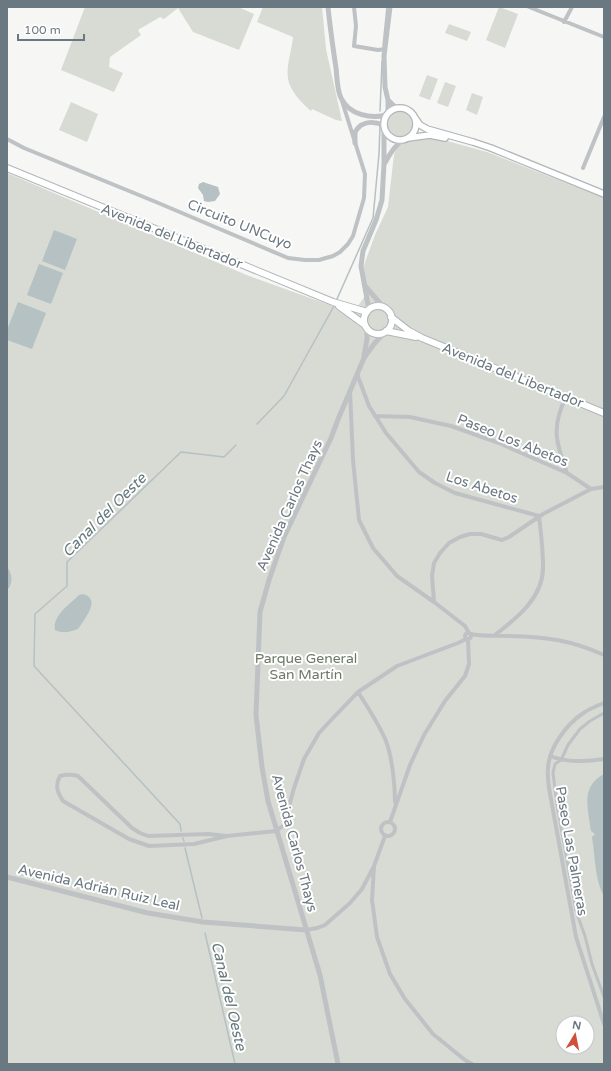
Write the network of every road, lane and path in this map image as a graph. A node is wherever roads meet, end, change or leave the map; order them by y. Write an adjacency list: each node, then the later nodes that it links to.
1 (328, 7): 9 (street, Circuito UNCuyo)
2 (354, 7): 8 (street)
3 (390, 7): 8 (street)
4 (529, 7): 6 (street)
5 (572, 7): 6 (street)
6 (564, 22): 7 (street)
7 (604, 38)
8 (385, 49): 10 (street)
9 (341, 98): 12 (street); 18 (street, Circuito UNCuyo)
10 (388, 100): 11 (street); 12 (street)
11 (396, 108): 12 (main road); 13 (main road)
12 (387, 114): 15 (main road)
13 (413, 115): 16 (main road); 19 (main road)
14 (604, 116): 22 (street)
15 (384, 126): 16 (main road); 18 (street); 20 (street)
16 (406, 138): 19 (main road); 20 (street)
17 (7, 139): 18 (street, Circuito UNCuyo)
18 (355, 143)
19 (512, 156): 23 (main road)
20 (384, 164): 24 (street)
21 (8, 168): 25 (main road, Avenida del Libertador)
22 (583, 168)
23 (604, 194)
24 (365, 286): 26 (street); 27 (street)
25 (333, 302): 27 (main road, Avenida del Libertador); 29 (main road, Avenida del Libertador)
26 (385, 309): 27 (main road); 28 (main road)
27 (368, 311): 29 (main road)
28 (391, 317): 30 (main road); 31 (main road, Avenida del Libertador)
29 (366, 326): 30 (main road); 32 (street, Avenida Carlos Thays)
30 (385, 332): 31 (main road, Avenida del Libertador); 32 (street, Avenida Carlos Thays)
31 (422, 338): 35 (main road, Avenida del Libertador)
32 (364, 358): 33 (street, Avenida Carlos Thays)
33 (357, 374): 34 (street, Avenida Carlos Thays); 37 (street, Los Abetos)
34 (350, 391): 42 (street); 54 (street, Avenida Carlos Thays)
35 (566, 397): 36 (main road, Avenida del Libertador); 38 (street)
36 (604, 413)
37 (375, 416): 38 (street, Paseo Los Abetos); 41 (street, Los Abetos)
38 (567, 473): 40 (street, Paseo Los Abetos)
39 (604, 487): 40 (street)
40 (591, 488): 41 (street)
41 (539, 516): 42 (street); 43 (street)
42 (434, 602): 44 (street)
43 (495, 635): 44 (street); 45 (street)
44 (469, 636): 46 (street); 52 (street)
45 (604, 655)
46 (358, 692): 52 (street); 54 (street)
47 (604, 703): 49 (street, Paseo Las Palmeras)
48 (604, 713): 51 (street)
49 (550, 756): 51 (street); 61 (street, Paseo Las Palmeras)
50 (604, 759): 51 (street)
51 (561, 760): 60 (street)
52 (396, 804): 53 (street)
53 (390, 822): 56 (street); 56 (street)
54 (276, 831): 55 (street); 59 (street, Avenida Carlos Thays)
55 (227, 836): 55 (street)
56 (386, 836): 57 (street)
57 (374, 866): 59 (street); 63 (street)
58 (7, 877): 59 (street, Avenida Adrián Ruiz Leal)
59 (306, 930): 62 (street, Avenida Carlos Thays)
60 (604, 997)
61 (604, 1024)
62 (338, 1064)
63 (472, 1064)

